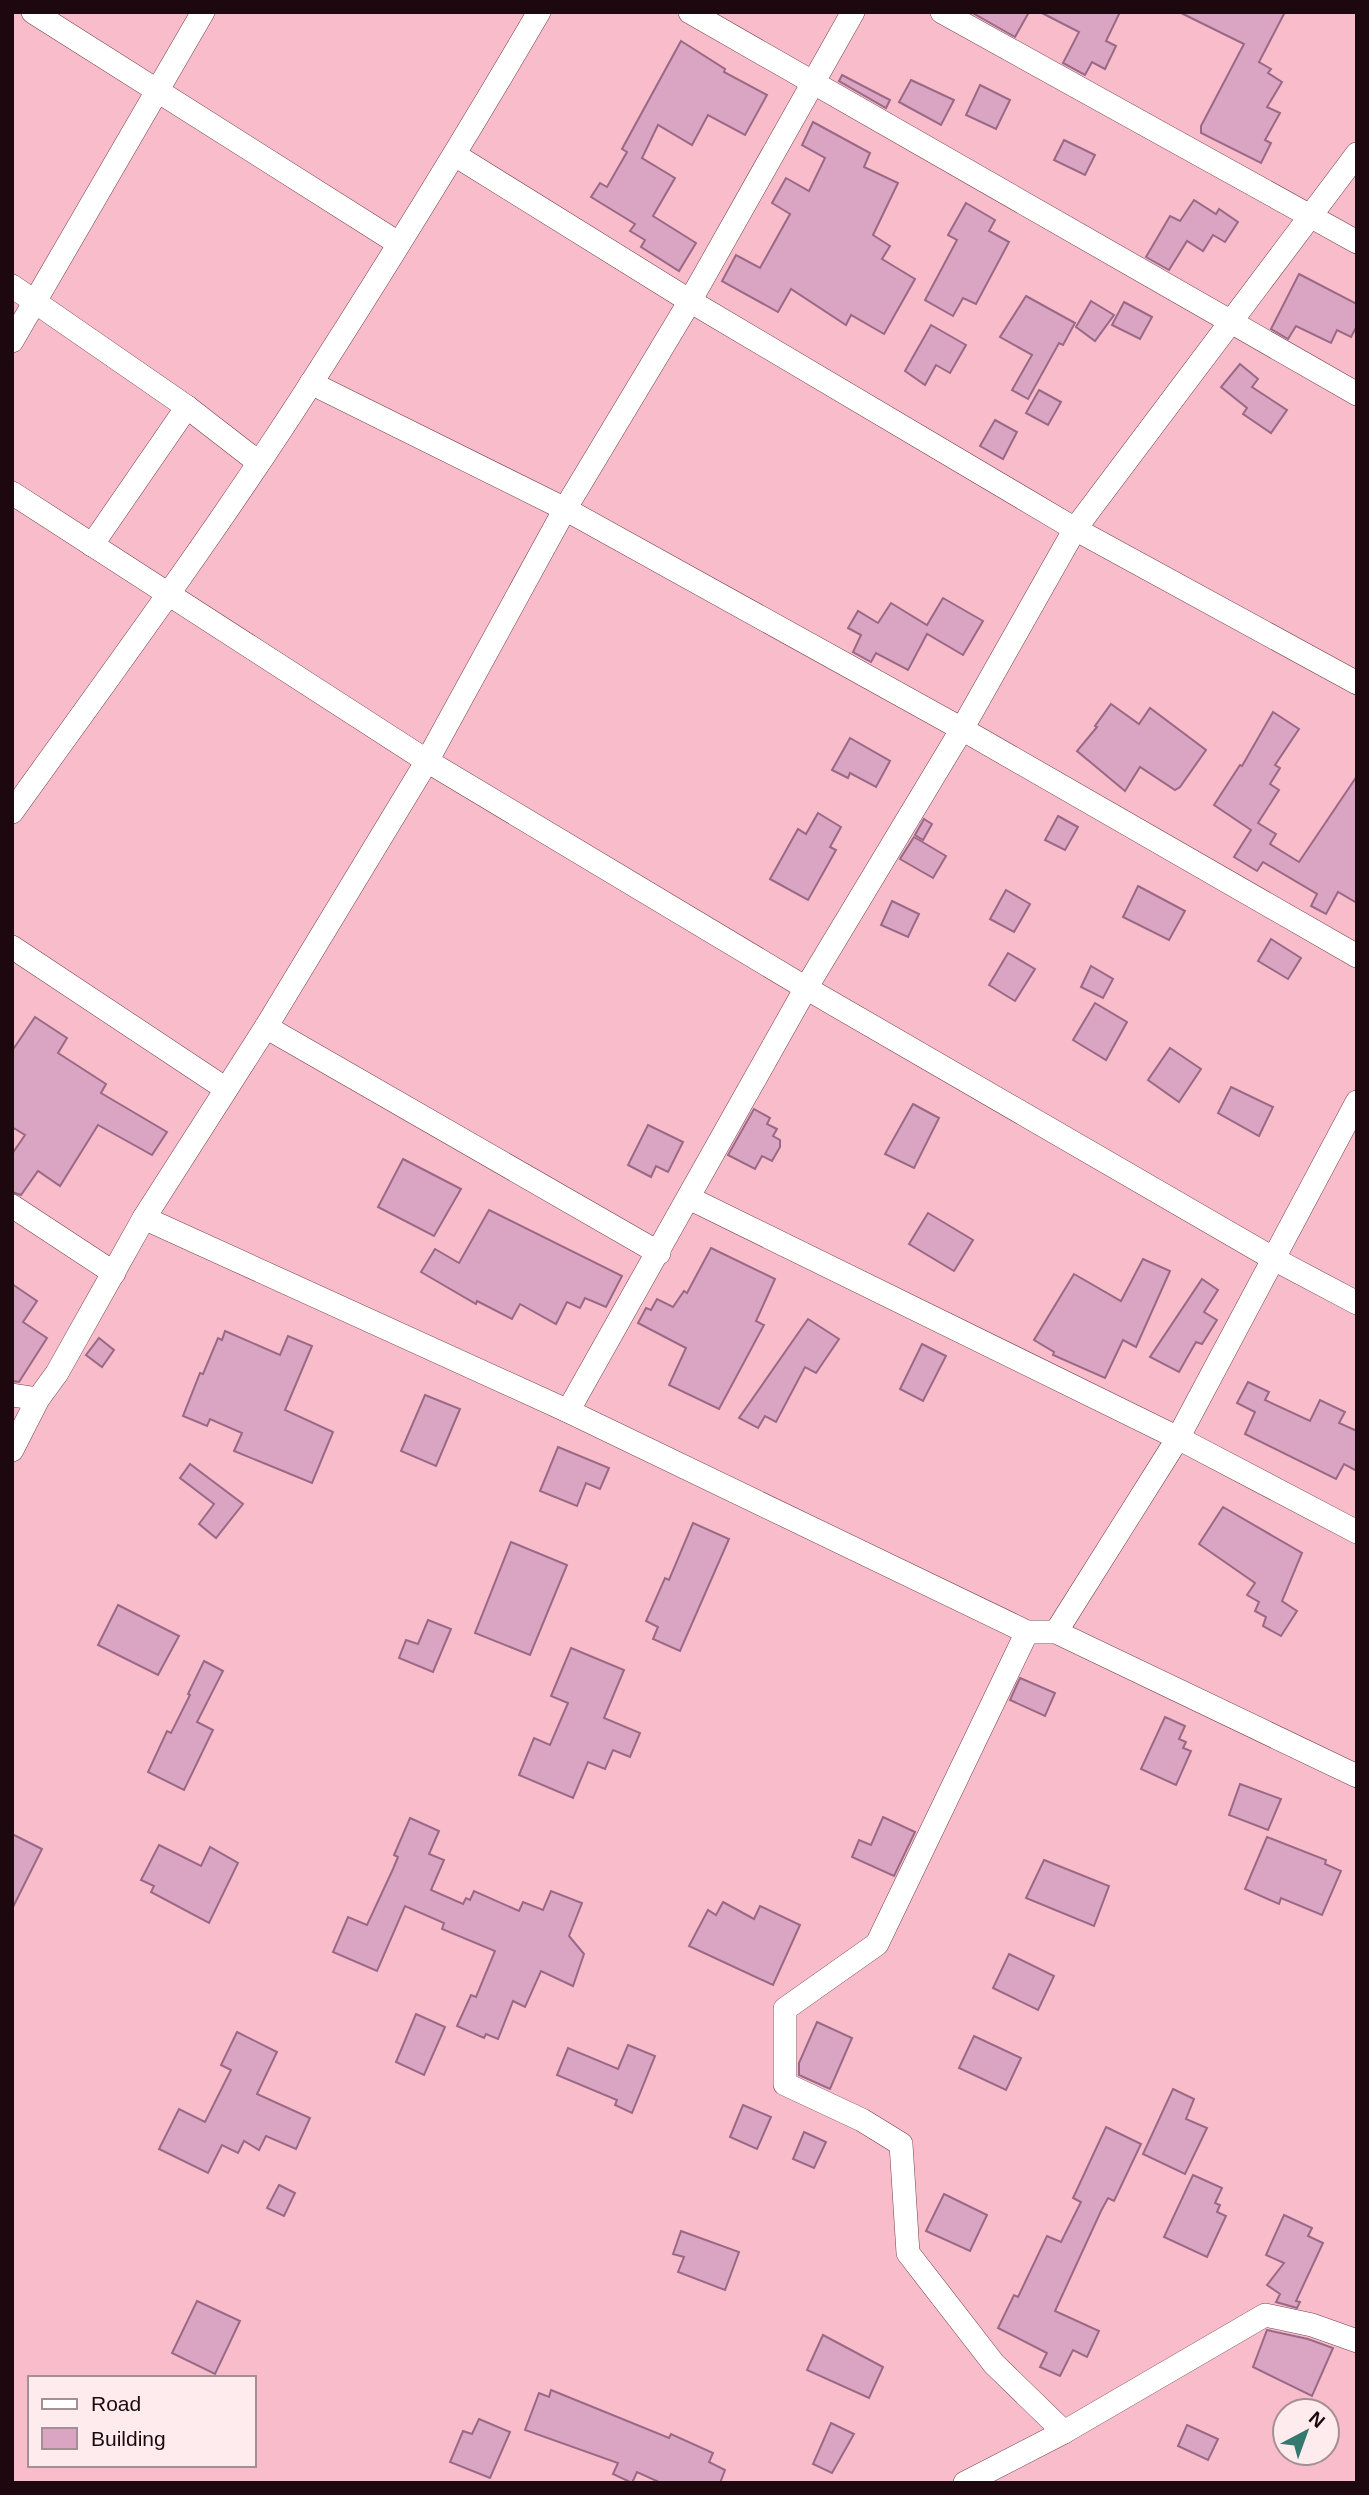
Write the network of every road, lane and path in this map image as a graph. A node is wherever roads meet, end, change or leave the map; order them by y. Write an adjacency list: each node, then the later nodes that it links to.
1 (33, 12): 8 (street)
2 (203, 12): 8 (street)
3 (539, 12): 10 (street)
4 (690, 12): 7 (street)
5 (853, 12): 7 (street)
6 (942, 12): 11 (street)
7 (812, 85): 16 (street); 17 (street)
8 (156, 91): 12 (street); 15 (street)
9 (1357, 154): 11 (street)
10 (455, 155): 12 (street); 16 (street)
11 (1312, 217): 13 (street); 17 (street)
12 (398, 243): 19 (street)
13 (1357, 243)
14 (12, 286): 15 (street)
15 (35, 301): 18 (street); 21 (street)
16 (690, 301): 24 (street); 25 (street)
17 (1232, 322): 20 (street); 25 (street)
18 (12, 341)
19 (312, 383): 22 (street); 24 (street)
20 (1357, 394)
21 (187, 407): 22 (street); 26 (street)
22 (258, 462): 27 (street)
23 (12, 492): 26 (street)
24 (565, 509): 29 (street); 30 (street)
25 (1075, 529): 28 (street); 29 (street)
26 (92, 545): 27 (street)
27 (167, 595): 30 (street); 31 (street)
28 (1357, 682)
29 (962, 729): 33 (street); 34 (street)
30 (426, 761): 34 (street); 35 (street)
31 (12, 812)
32 (12, 947): 36 (street)
33 (1357, 956)
34 (806, 988): 38 (street); 42 (street)
35 (266, 1027): 36 (street); 41 (street)
36 (226, 1089): 40 (street)
37 (1357, 1102): 42 (street)
38 (689, 1198): 41 (street); 48 (street)
39 (12, 1206): 43 (street)
40 (144, 1219): 43 (street); 47 (street)
41 (659, 1253): 47 (street)
42 (1274, 1259): 44 (street); 48 (street)
43 (114, 1273): 46 (street)
44 (1357, 1303)
45 (12, 1395): 46 (street)
46 (38, 1399): 49 (street)
47 (568, 1411): 51 (street)
48 (1178, 1437): 50 (street); 52 (street)
49 (12, 1450)
50 (1357, 1532)
51 (1027, 1632): 52 (street); 55 (street)
52 (1056, 1632): 53 (street)
53 (1357, 1776)
54 (1357, 2341): 55 (street)
55 (1064, 2432): 56 (street)
56 (965, 2483)

